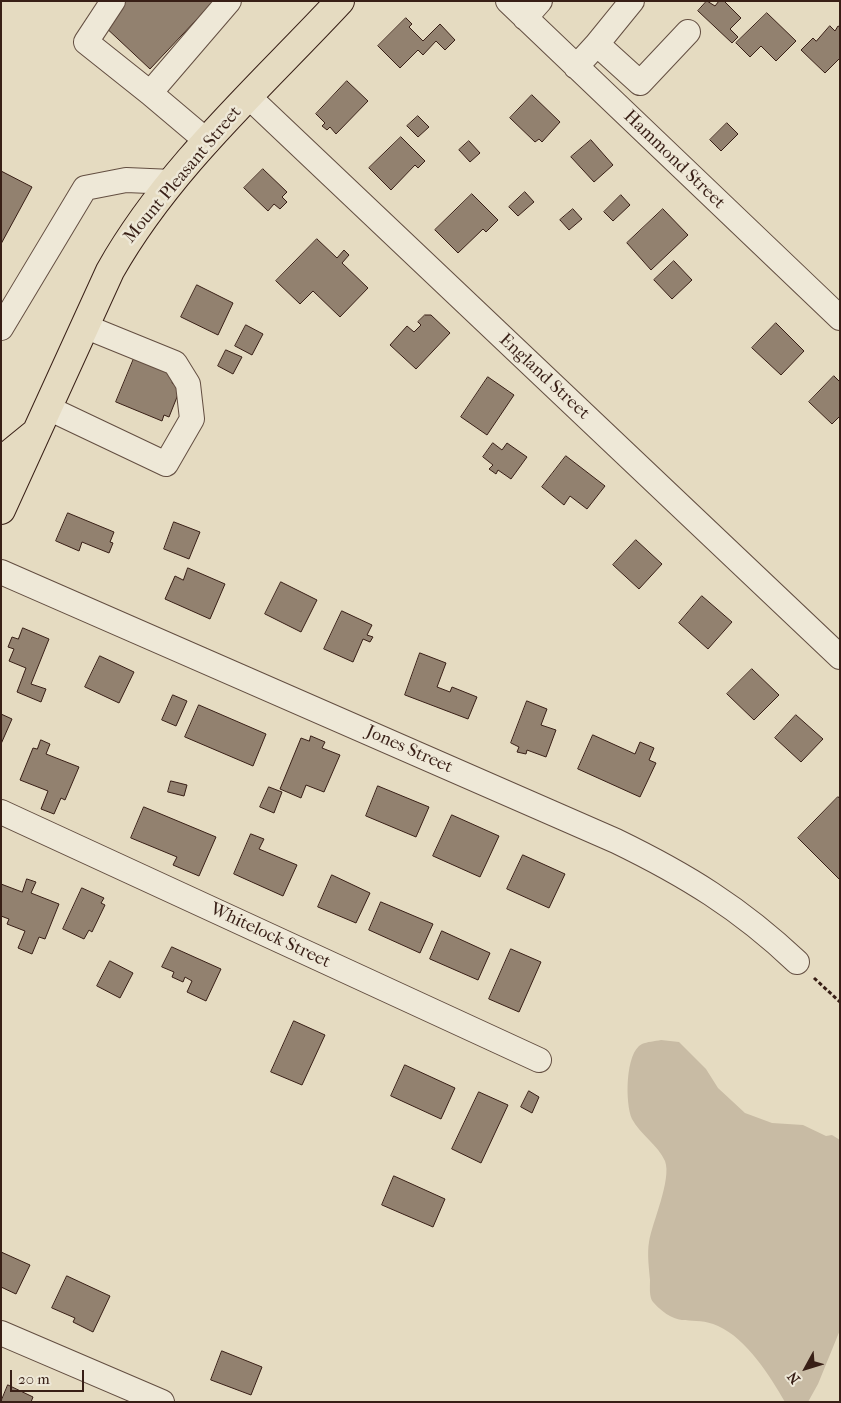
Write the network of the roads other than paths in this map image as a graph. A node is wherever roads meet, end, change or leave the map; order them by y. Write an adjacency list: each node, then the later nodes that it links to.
1 (113, 1): 10 (street)
2 (229, 1): 10 (street)
3 (340, 1): 11 (main road, Mount Pleasant Street)
4 (508, 1): 6 (street, Hammond Street)
5 (632, 1): 8 (street)
6 (533, 10): 9 (street, Hammond Street)
7 (688, 32): 8 (street)
8 (597, 44): 9 (street)
9 (576, 67): 14 (street, Hammond Street)
10 (150, 93): 12 (street)
11 (249, 97): 12 (main road, Mount Pleasant Street); 21 (street, England Street)
12 (208, 142): 13 (main road, Mount Pleasant Street)
13 (173, 182): 15 (main road, Mount Pleasant Street); 16 (street)
14 (840, 318)
15 (84, 326): 17 (main road, Mount Pleasant Street); 17 (street)
16 (1, 328)
17 (43, 419): 18 (main road); 19 (main road, Mount Pleasant Street)
18 (1, 461)
19 (1, 510)
20 (1, 572): 23 (street, Jones Street)
21 (840, 657)
22 (1, 812): 24 (street, Whitelock Street)
23 (797, 962)
24 (539, 1060)
25 (1, 1333): 26 (street)
26 (162, 1402)

